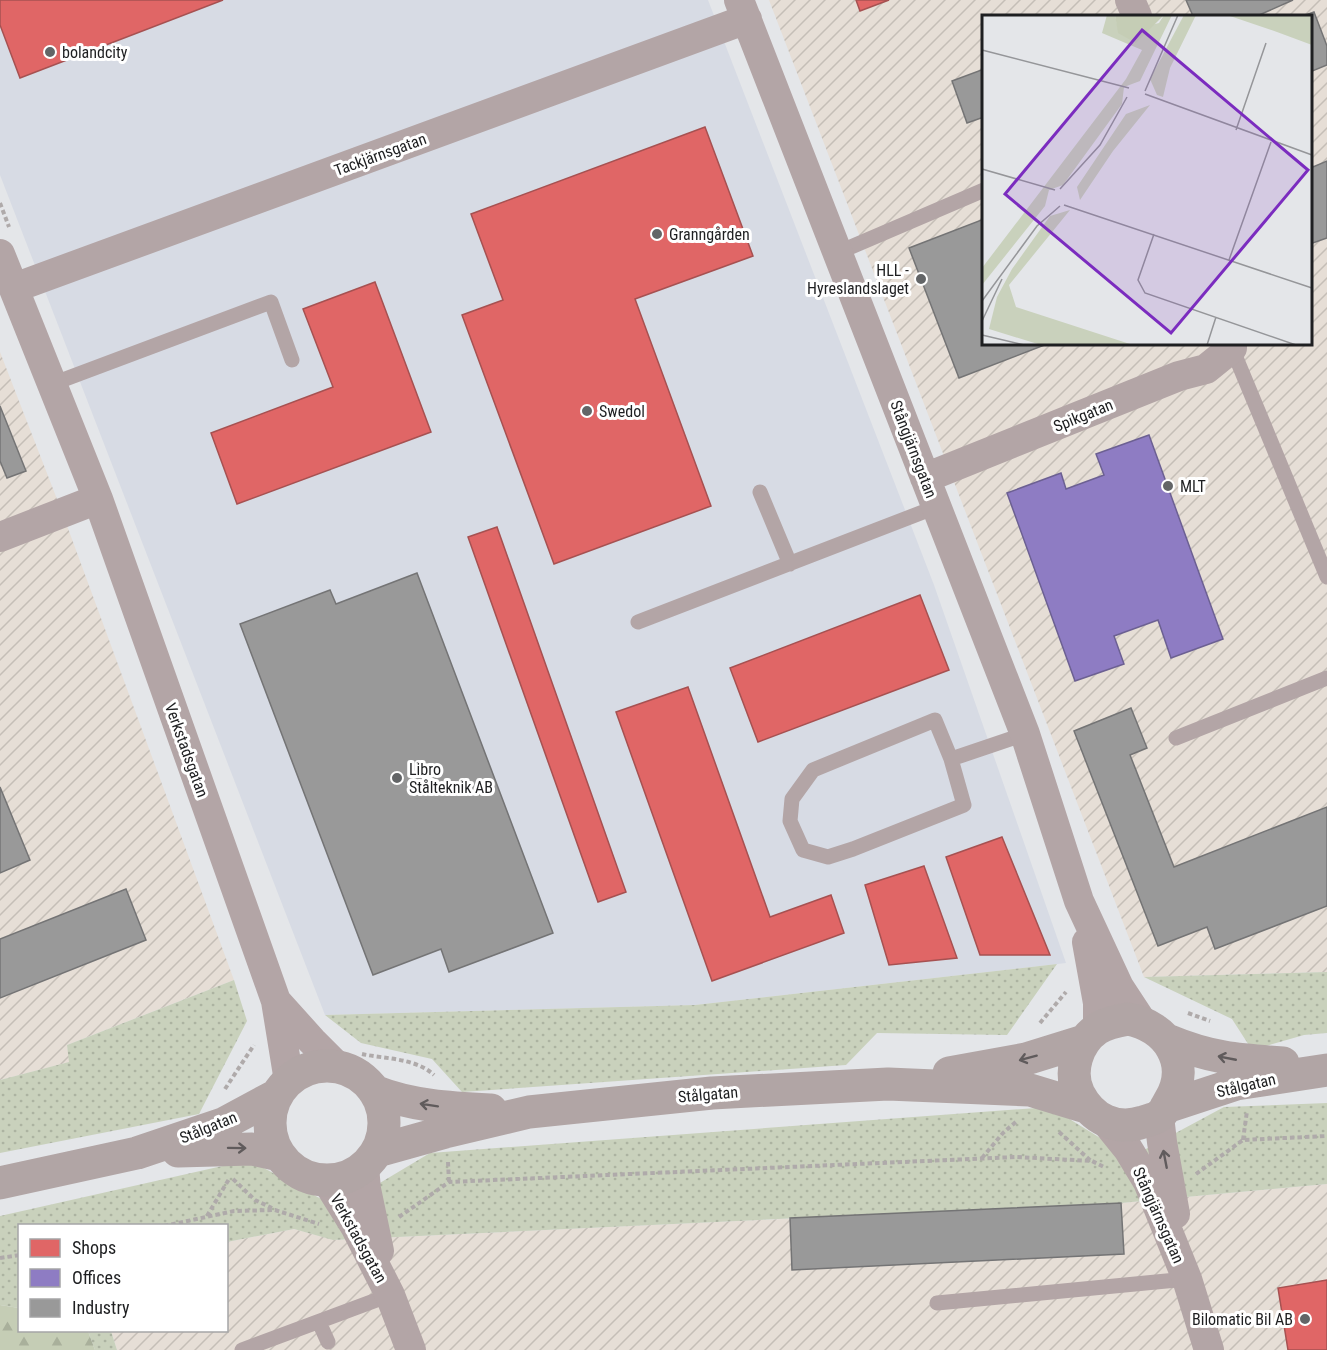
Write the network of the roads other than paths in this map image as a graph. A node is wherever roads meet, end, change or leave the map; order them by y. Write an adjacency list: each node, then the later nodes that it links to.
1 (1130, 0): 3 (street)
2 (743, 10): 6 (street, Stångjärnsgatan); 7 (street, Tackjärnsgatan)
3 (1137, 15)
4 (982, 191): 6 (lane)
5 (6, 245): 7 (street, Verkstadsgatan)
6 (837, 253): 11 (street, Stångjärnsgatan)
7 (14, 288): 10 (street, Verkstadsgatan)
8 (1232, 346): 11 (street, Spikgatan); 17 (lane)
9 (292, 360): 10 (lane)
10 (52, 384): 13 (street, Verkstadsgatan)
11 (925, 478): 14 (street, Stångjärnsgatan)
12 (760, 492): 16 (lane)
13 (98, 499): 15 (street); 24 (street, Verkstadsgatan)
14 (936, 507): 16 (lane); 20 (street, Stångjärnsgatan)
15 (0, 537)
16 (790, 564): 18 (lane)
17 (1327, 577)
18 (638, 622)
19 (1327, 678): 21 (lane)
20 (1025, 734): 22 (lane); 23 (street, Stångjärnsgatan)
21 (1176, 738)
22 (951, 759): 22 (lane)
23 (1079, 901): 25 (street, Stångjärnsgatan); 26 (street, Stångjärnsgatan)
24 (276, 1001): 27 (street, Verkstadsgatan); 31 (street, Verkstadsgatan)
25 (1154, 1031): 26 (main road); 28 (main road, Stålgatan, one-way to 25); 33 (main road)
26 (1091, 1035): 30 (main road, Stålgatan, one-way to 30); 34 (main road)
27 (346, 1059): 31 (main road); 32 (main road)
28 (1327, 1065)
29 (1327, 1070): 33 (main road, Stålgatan)
30 (1029, 1086): 34 (main road, Stålgatan); 35 (main road, Stålgatan)
31 (283, 1088): 36 (main road, Stålgatan); 37 (main road)
32 (374, 1091): 35 (main road, Stålgatan, one-way to 32); 38 (main road)
33 (1163, 1112): 34 (main road); 39 (street, Stångjärnsgatan, one-way to 33)
34 (1097, 1115): 39 (street, Stångjärnsgatan)
35 (444, 1119): 38 (main road, Stålgatan)
36 (137, 1153): 37 (main road, Stålgatan, one-way to 37); 41 (main road, Stålgatan)
37 (279, 1155): 40 (main road)
38 (371, 1159): 40 (main road); 42 (street, Verkstadsgatan)
39 (1159, 1180): 43 (street, Stångjärnsgatan)
40 (327, 1181): 42 (street, Verkstadsgatan)
41 (0, 1183)
42 (364, 1224): 44 (street, Verkstadsgatan)
43 (1187, 1279): 45 (lane); 50 (street, Stångjärnsgatan)
44 (390, 1295): 46 (lane); 49 (street, Verkstadsgatan)
45 (937, 1303)
46 (319, 1322): 47 (lane); 48 (lane)
47 (328, 1342)
48 (242, 1350)
49 (411, 1350)
50 (1209, 1350)

